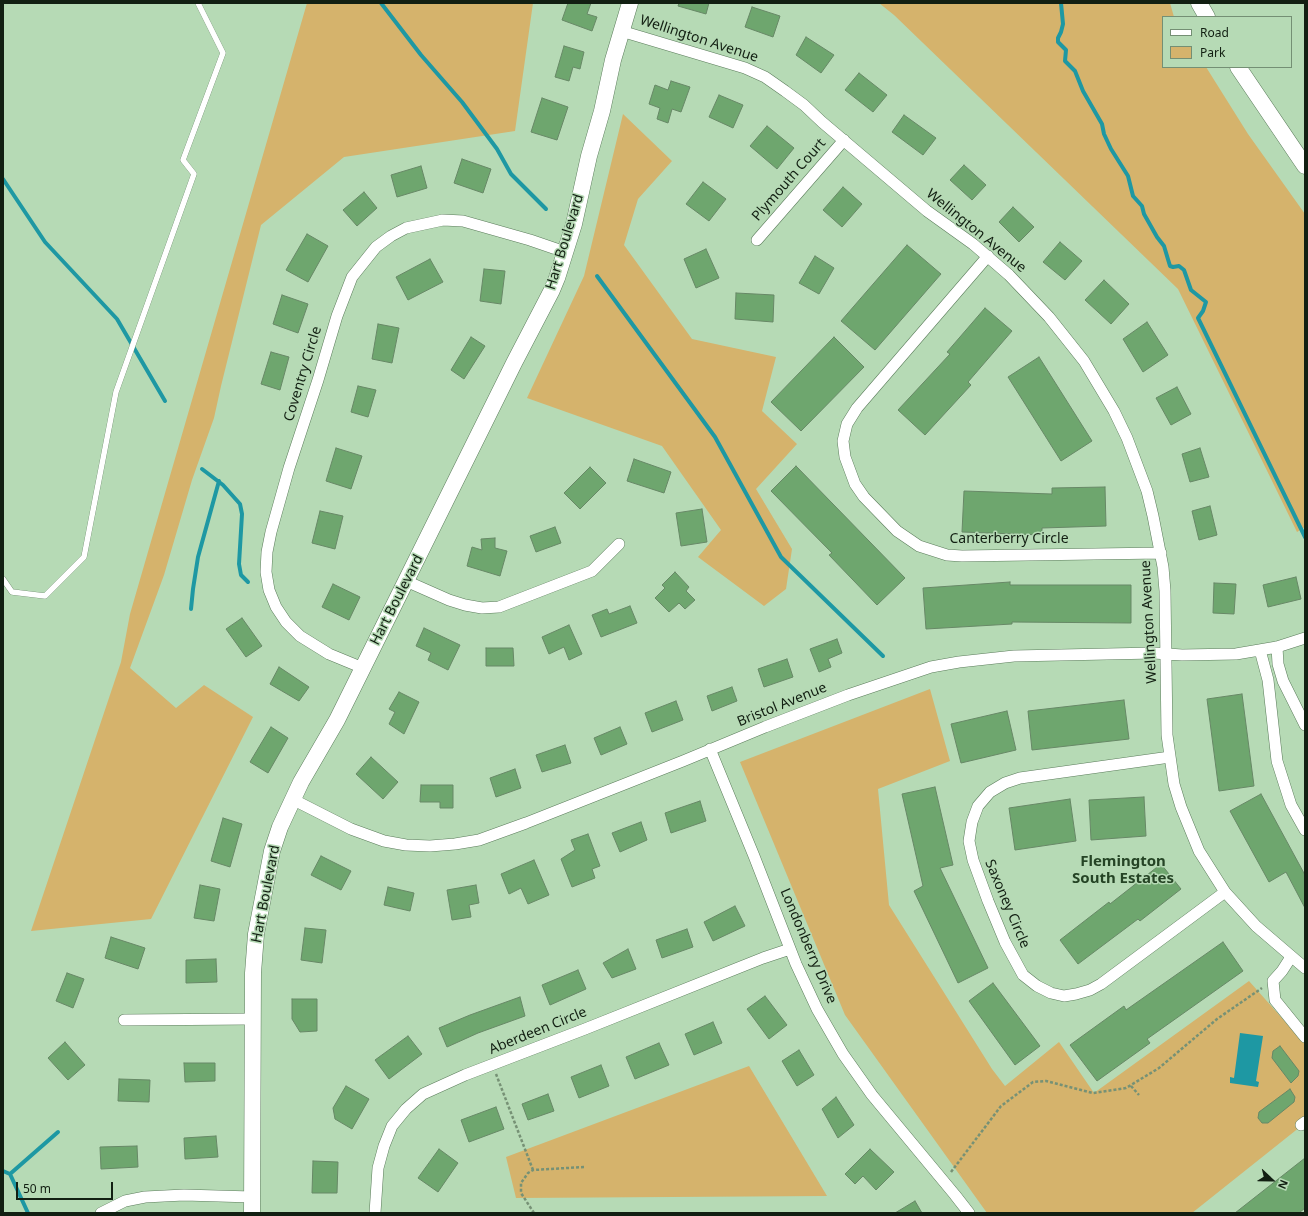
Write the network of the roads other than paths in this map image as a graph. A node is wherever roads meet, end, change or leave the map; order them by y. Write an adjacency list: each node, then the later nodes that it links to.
1 (198, 3): 14 (lane)
2 (630, 3): 5 (street, Hart Boulevard)
3 (1199, 3): 4 (street)
4 (1206, 16)
5 (621, 31): 7 (street, Wellington Avenue); 10 (street, Hart Boulevard)
6 (1239, 68): 8 (street)
7 (844, 140): 9 (street, Plymouth Court); 11 (street, Wellington Avenue)
8 (1305, 166)
9 (757, 240)
10 (565, 252): 15 (street, Hart Boulevard); 20 (street, Coventry Circle)
11 (988, 256): 13 (street, Wellington Avenue); 13 (street, Canterberry Circle)
12 (619, 544): 15 (street)
13 (1160, 553): 19 (street, Wellington Avenue)
14 (3, 579)
15 (406, 581): 20 (street, Hart Boulevard)
16 (1305, 638): 17 (street, Bristol Avenue)
17 (1277, 647): 18 (street, Bristol Avenue); 21 (street)
18 (1260, 650): 19 (street, Bristol Avenue); 25 (street)
19 (1166, 654): 22 (street, Bristol Avenue); 23 (street, Wellington Avenue)
20 (363, 668): 24 (street, Hart Boulevard)
21 (1305, 725)
22 (710, 749): 24 (street, Bristol Avenue); 27 (street, Londonberry Drive)
23 (1170, 757): 26 (street, Wellington Avenue); 26 (street, Saxoney Circle)
24 (292, 799): 30 (street, Hart Boulevard)
25 (1305, 830)
26 (1225, 892): 28 (street, Wellington Avenue)
27 (790, 949): 36 (street, Aberdeen Circle); 37 (street, Londonberry Drive)
28 (1291, 957): 29 (street, Wellington Avenue); 32 (street)
29 (1305, 968)
30 (252, 1019): 31 (street); 33 (street, Hart Boulevard)
31 (124, 1020)
32 (1305, 1037)
33 (252, 1197): 34 (street); 35 (street, Hart Boulevard)
34 (101, 1213)
35 (252, 1213)
36 (375, 1213)
37 (969, 1213)

